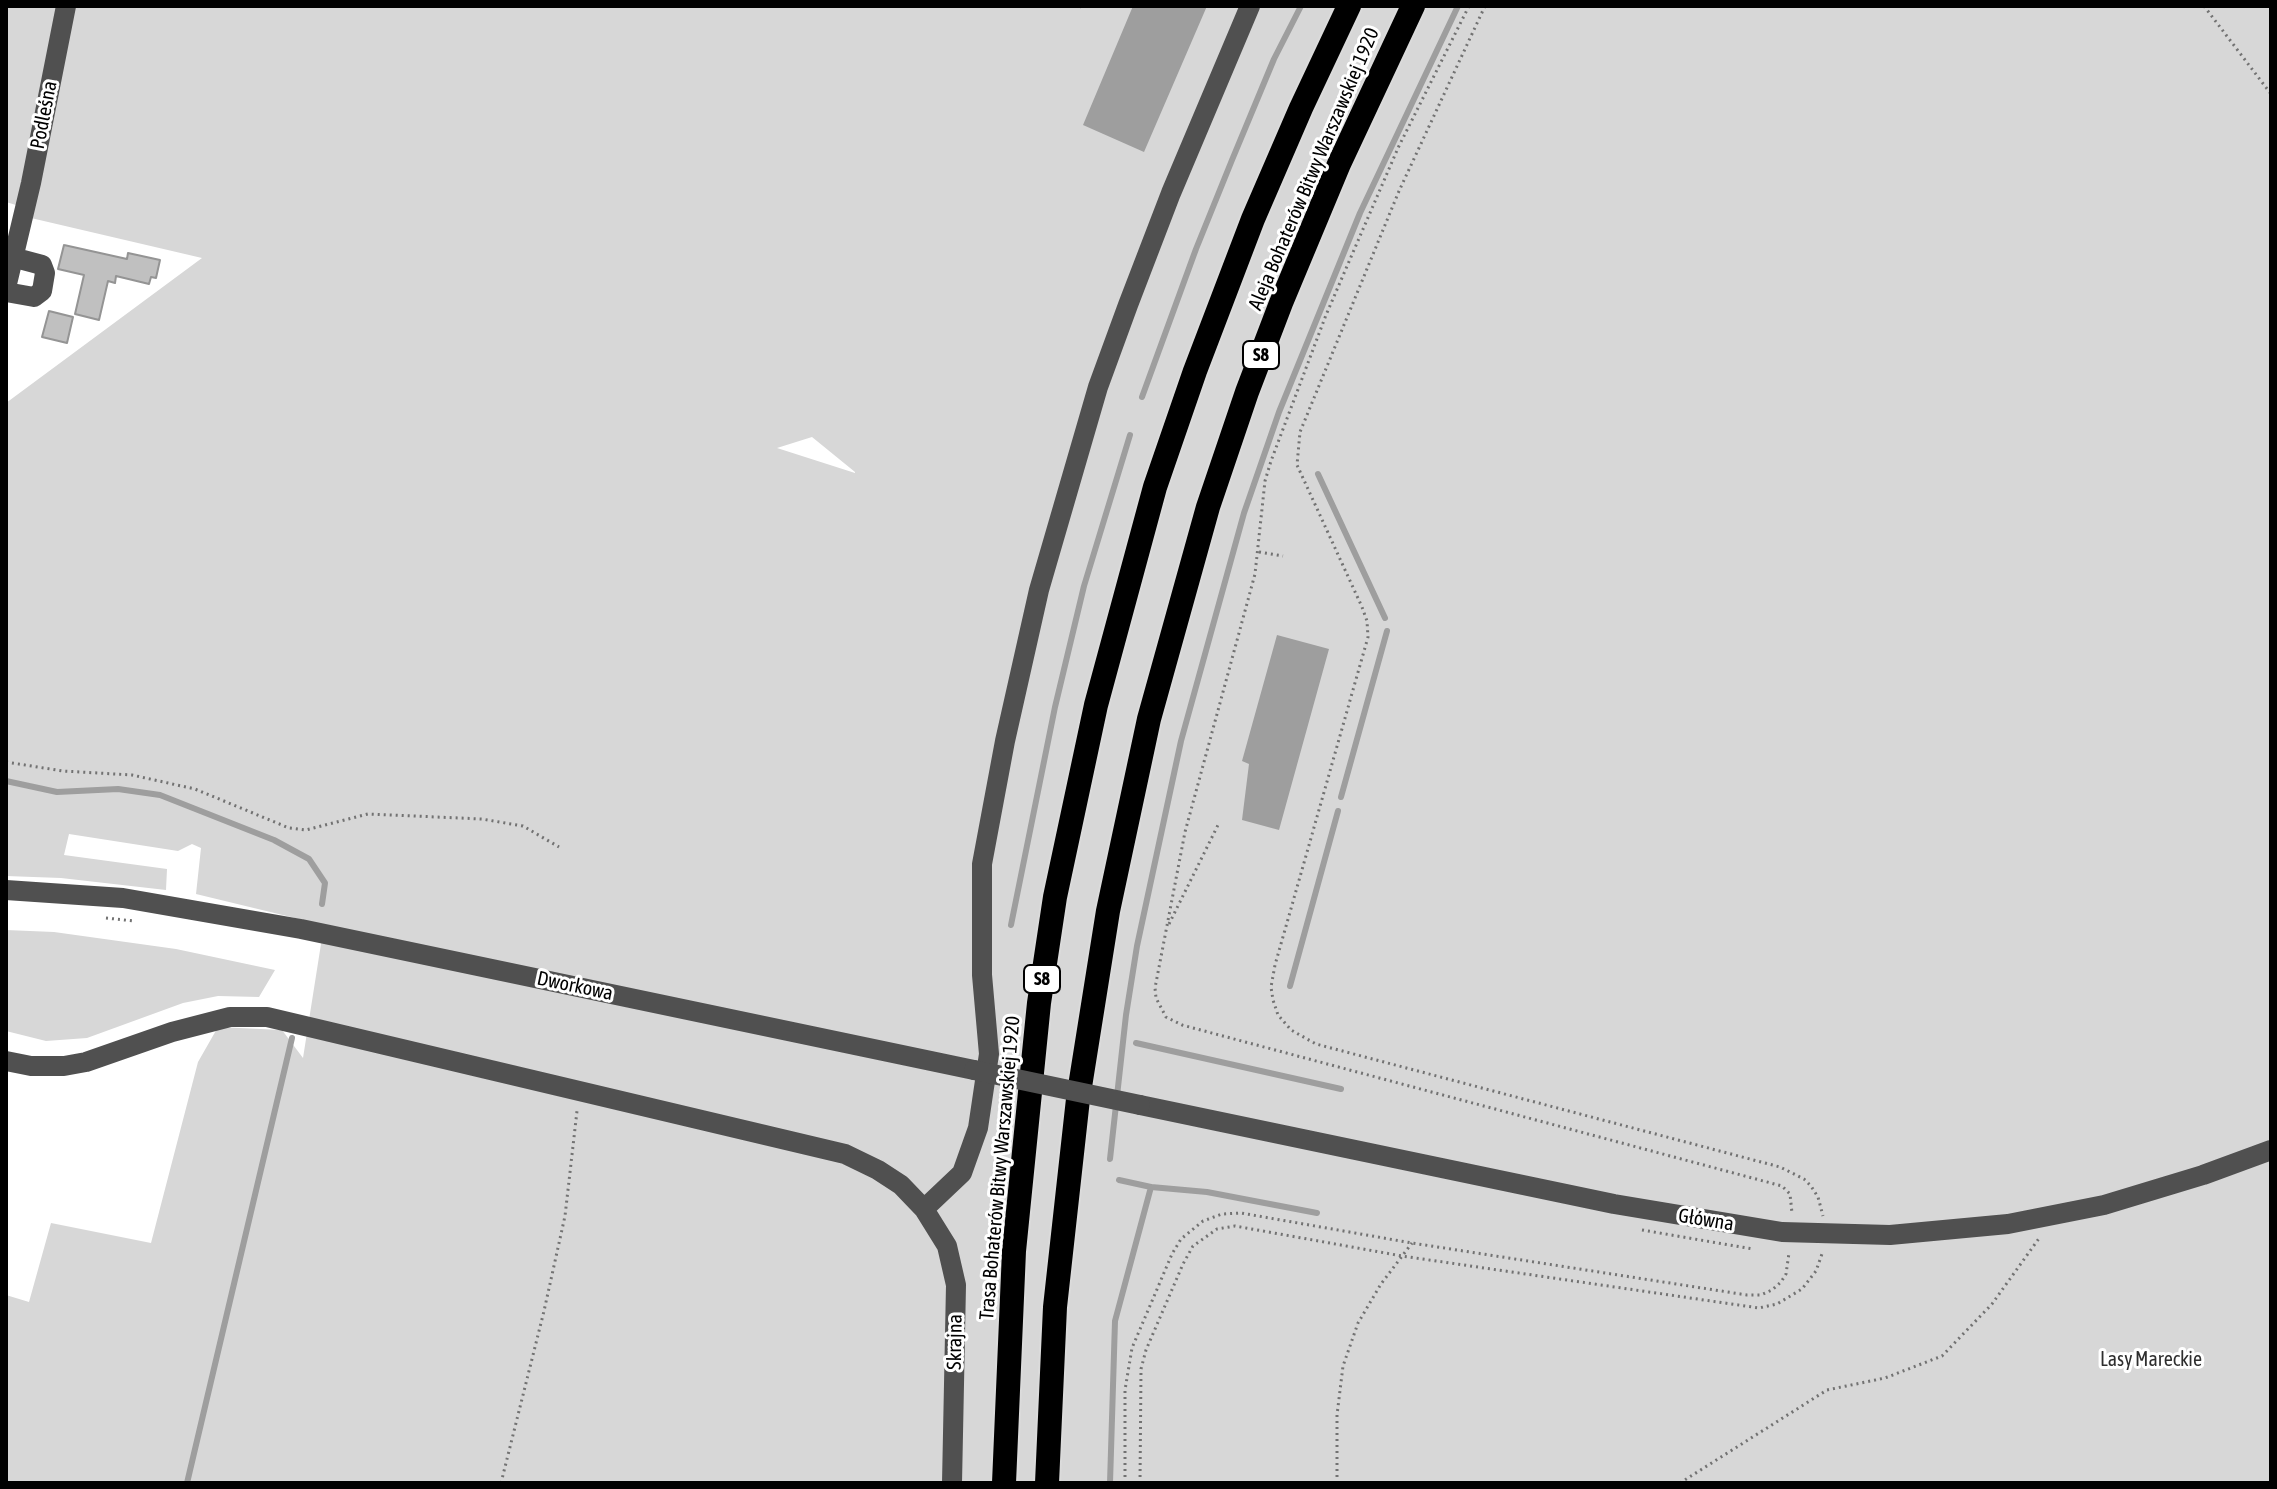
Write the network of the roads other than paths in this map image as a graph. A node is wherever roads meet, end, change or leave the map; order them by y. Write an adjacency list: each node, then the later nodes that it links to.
1 (66, 6): 5 (street, Podleśna)
2 (1250, 6): 13 (street)
3 (1349, 6): 8 (highway, Aleja Bohaterów Bitwy Warszawskiej 1920 / S8)
4 (1413, 6): 16 (highway, Aleja Bohaterów Bitwy Warszawskiej 1920 / S8)
5 (14, 217): 6 (street, Podleśna)
6 (12, 257): 7 (street, Podleśna); 7 (street)
7 (6, 290)
8 (1155, 487): 15 (highway, Trasa Bohaterów Bitwy Warszawskiej 1920 / S8)
9 (6, 890): 11 (street, Dworkowa, bridge)
10 (6, 1061): 13 (street)
11 (1140, 1105): 12 (street, Główna)
12 (2271, 1150)
13 (924, 1209): 14 (street, Skrajna)
14 (952, 1483)
15 (1004, 1483)
16 (1047, 1483)

